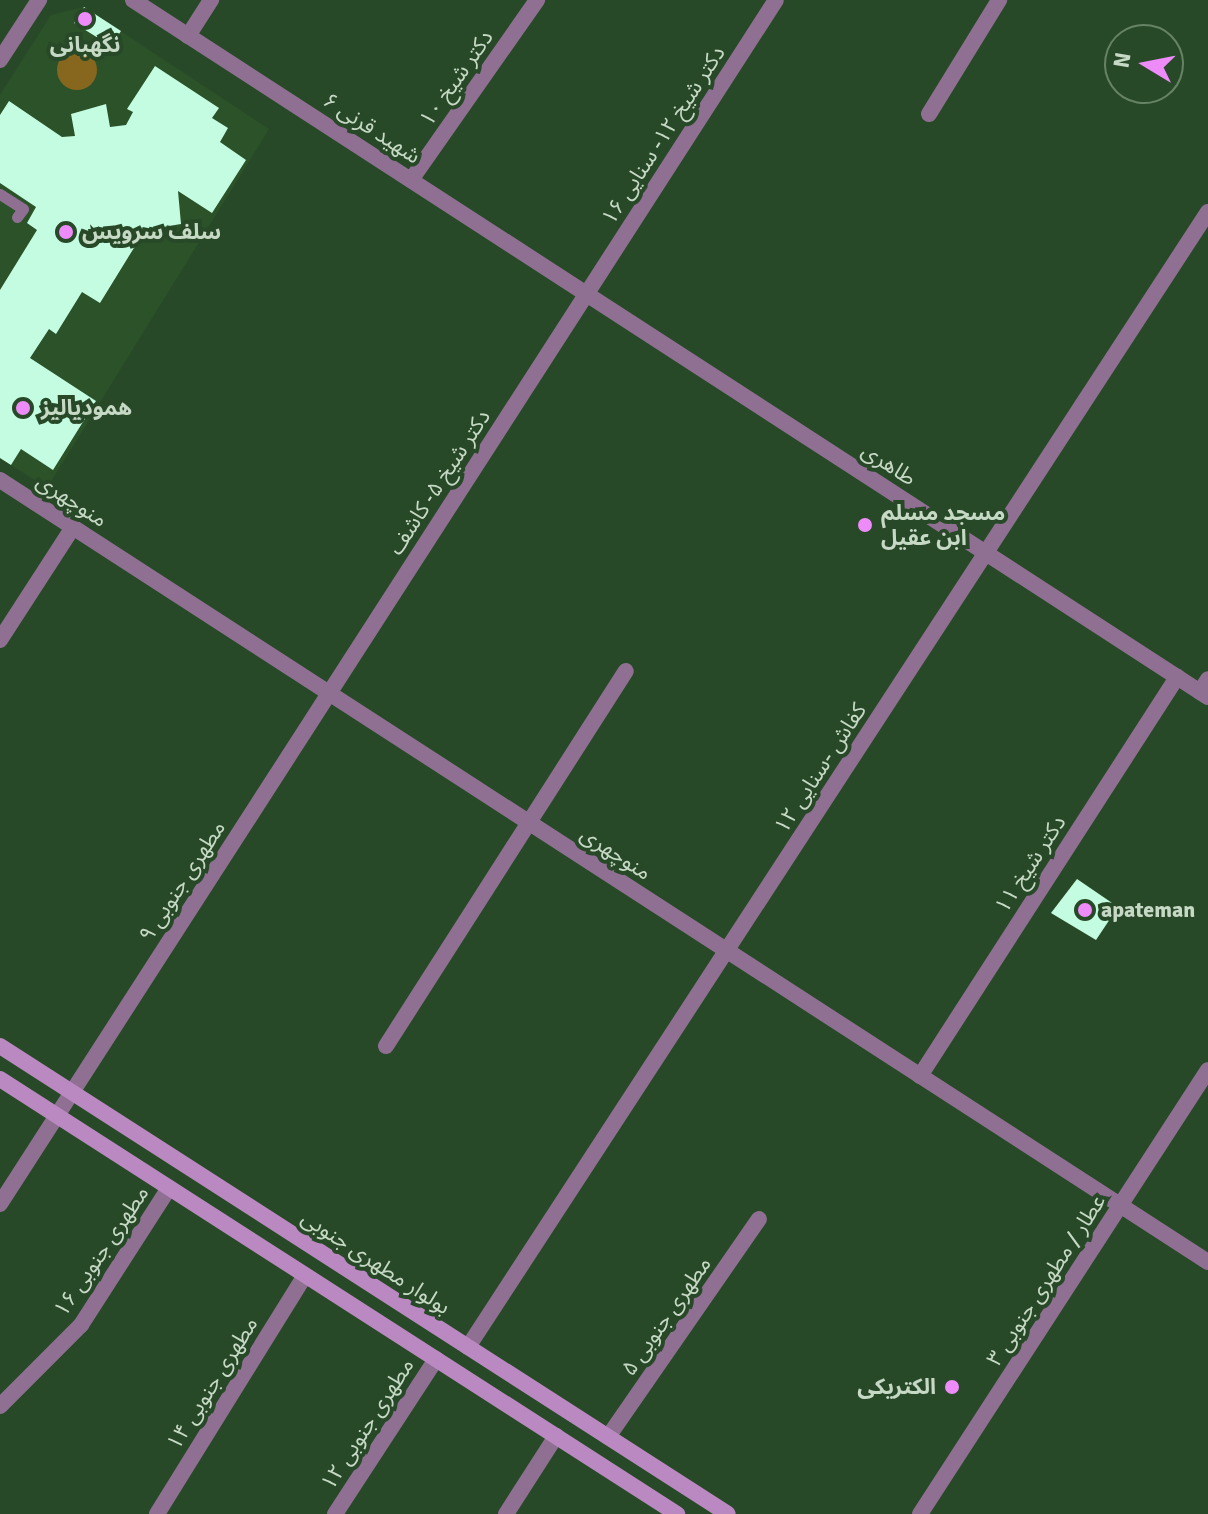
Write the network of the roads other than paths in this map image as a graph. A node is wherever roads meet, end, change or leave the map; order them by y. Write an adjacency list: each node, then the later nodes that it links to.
1 (39, 0): 8 (street)
2 (133, 0): 7 (street, شهید قرنی ۶)
3 (211, 0): 7 (street)
4 (537, 0): 10 (street, دکتر شیخ ۱۰)
5 (776, 0): 14 (street, دکتر شیخ ۱۲- سنایی ۱۶)
6 (999, 0): 9 (street)
7 (188, 36): 10 (street, شهید قرنی ۶)
8 (0, 60)
9 (929, 114)
10 (411, 180): 14 (street, شهید قرنی ۶)
11 (0, 194): 13 (lane)
12 (1208, 212): 17 (street, کفاش -سنایی ۱۲)
13 (17, 217)
14 (586, 294): 17 (street, طاهری); 22 (street, دکتر شیخ ۵- کاشف)
15 (0, 480): 16 (street, منوچهری)
16 (73, 527): 18 (street); 22 (street, منوچهری)
17 (986, 553): 20 (street, طاهری); 24 (street, کفاش -سنایی ۱۲)
18 (0, 640)
19 (626, 671): 23 (street)
20 (1177, 677): 21 (street, طاهری); 28 (street, دکتر شیخ ۱۱)
21 (1205, 689)
22 (329, 693): 23 (street, منوچهری); 30 (street, مطهری جنوبی ۹)
23 (529, 822): 24 (street, منوچهری); 26 (street)
24 (727, 951): 28 (street, منوچهری); 38 (street, کفاش -سنایی ۱۲)
25 (0, 1046): 30 (main road, بولوار مطهری جنوبی)
26 (386, 1046)
27 (1208, 1070): 34 (street, عطار / مطهری جنوبی ۳)
28 (920, 1076): 34 (street, منوچهری)
29 (0, 1079): 31 (main road)
30 (72, 1093): 31 (street, مطهری جنوبی ۹); 38 (main road, بولوار مطهری جنوبی)
31 (57, 1116): 32 (main road); 33 (street, مطهری جنوبی ۹)
32 (169, 1188): 37 (main road); 40 (street, مطهری جنوبی ۱۶)
33 (0, 1204)
34 (1120, 1205): 36 (street, منوچهری); 48 (street, عطار / مطهری جنوبی ۳)
35 (759, 1219): 42 (street, مطهری جنوبی ۵)
36 (1208, 1262)
37 (305, 1275): 39 (main road); 43 (street, مطهری جنوبی ۱۴)
38 (468, 1347): 42 (main road, بولوار مطهری جنوبی)
39 (436, 1359): 41 (main road); 44 (street, مطهری جنوبی ۱۲)
40 (0, 1406)
41 (556, 1436): 45 (street); 46 (main road)
42 (608, 1437): 47 (main road, بولوار مطهری جنوبی)
43 (157, 1514)
44 (335, 1514)
45 (506, 1514)
46 (677, 1514)
47 (728, 1514)
48 (920, 1514)

